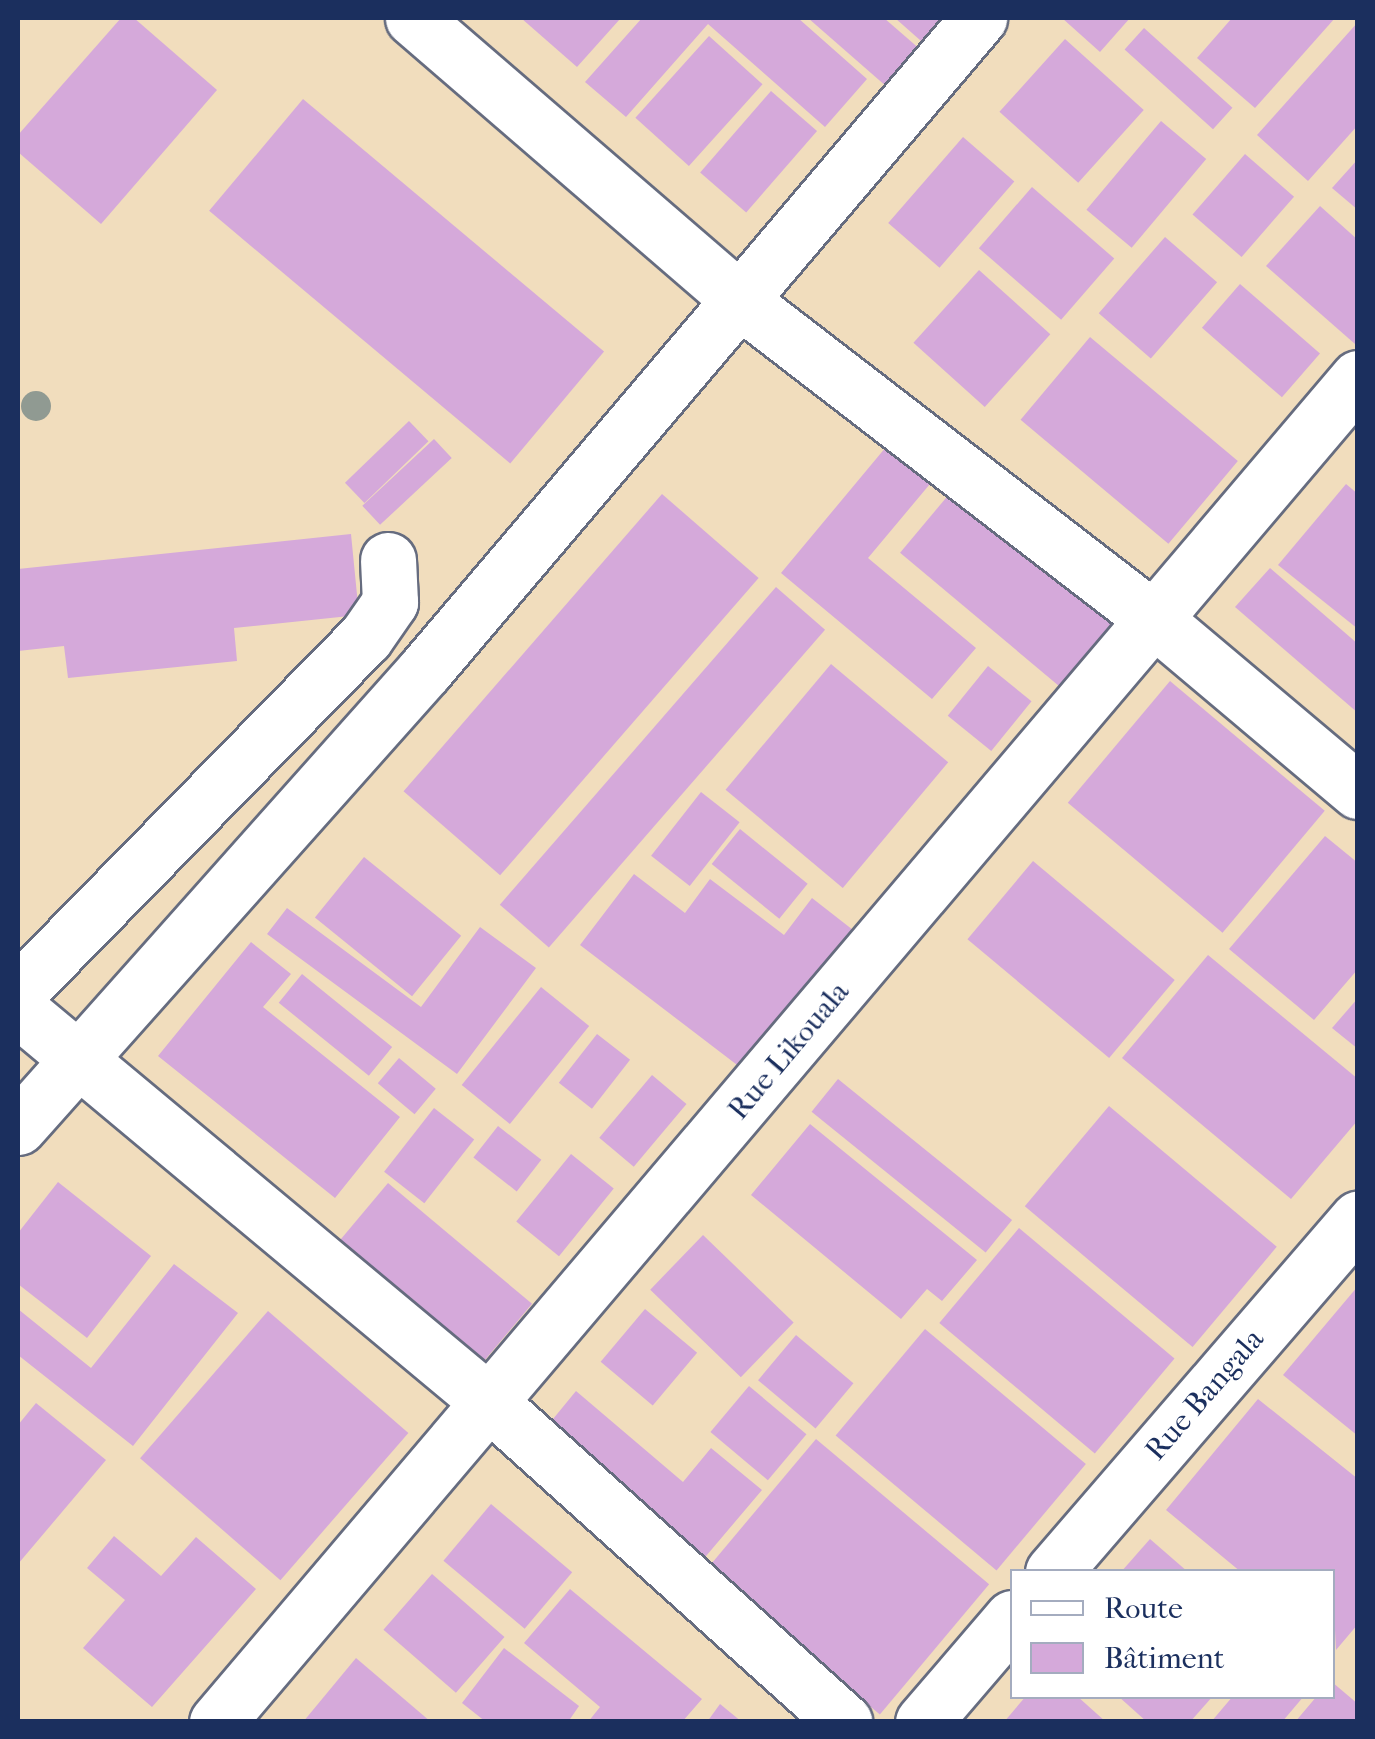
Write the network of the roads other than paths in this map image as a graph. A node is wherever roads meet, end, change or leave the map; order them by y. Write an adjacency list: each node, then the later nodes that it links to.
1 (413, 18): 3 (street)
2 (979, 18): 3 (street)
3 (738, 298): 6 (street); 10 (street)
4 (1358, 378): 6 (street, Rue Likouala)
5 (388, 560): 8 (street)
6 (1156, 621): 7 (street); 13 (street, Rue Likouala)
7 (1358, 791)
8 (18, 992)
9 (18, 1009): 10 (street)
10 (76, 1057): 11 (street); 13 (street)
11 (18, 1127)
12 (1358, 1219): 14 (street, Rue Bangala)
13 (490, 1402): 16 (street, Rue Likouala); 17 (street)
14 (1056, 1569)
15 (1010, 1620): 18 (street)
16 (217, 1722)
17 (844, 1722)
18 (923, 1722)

